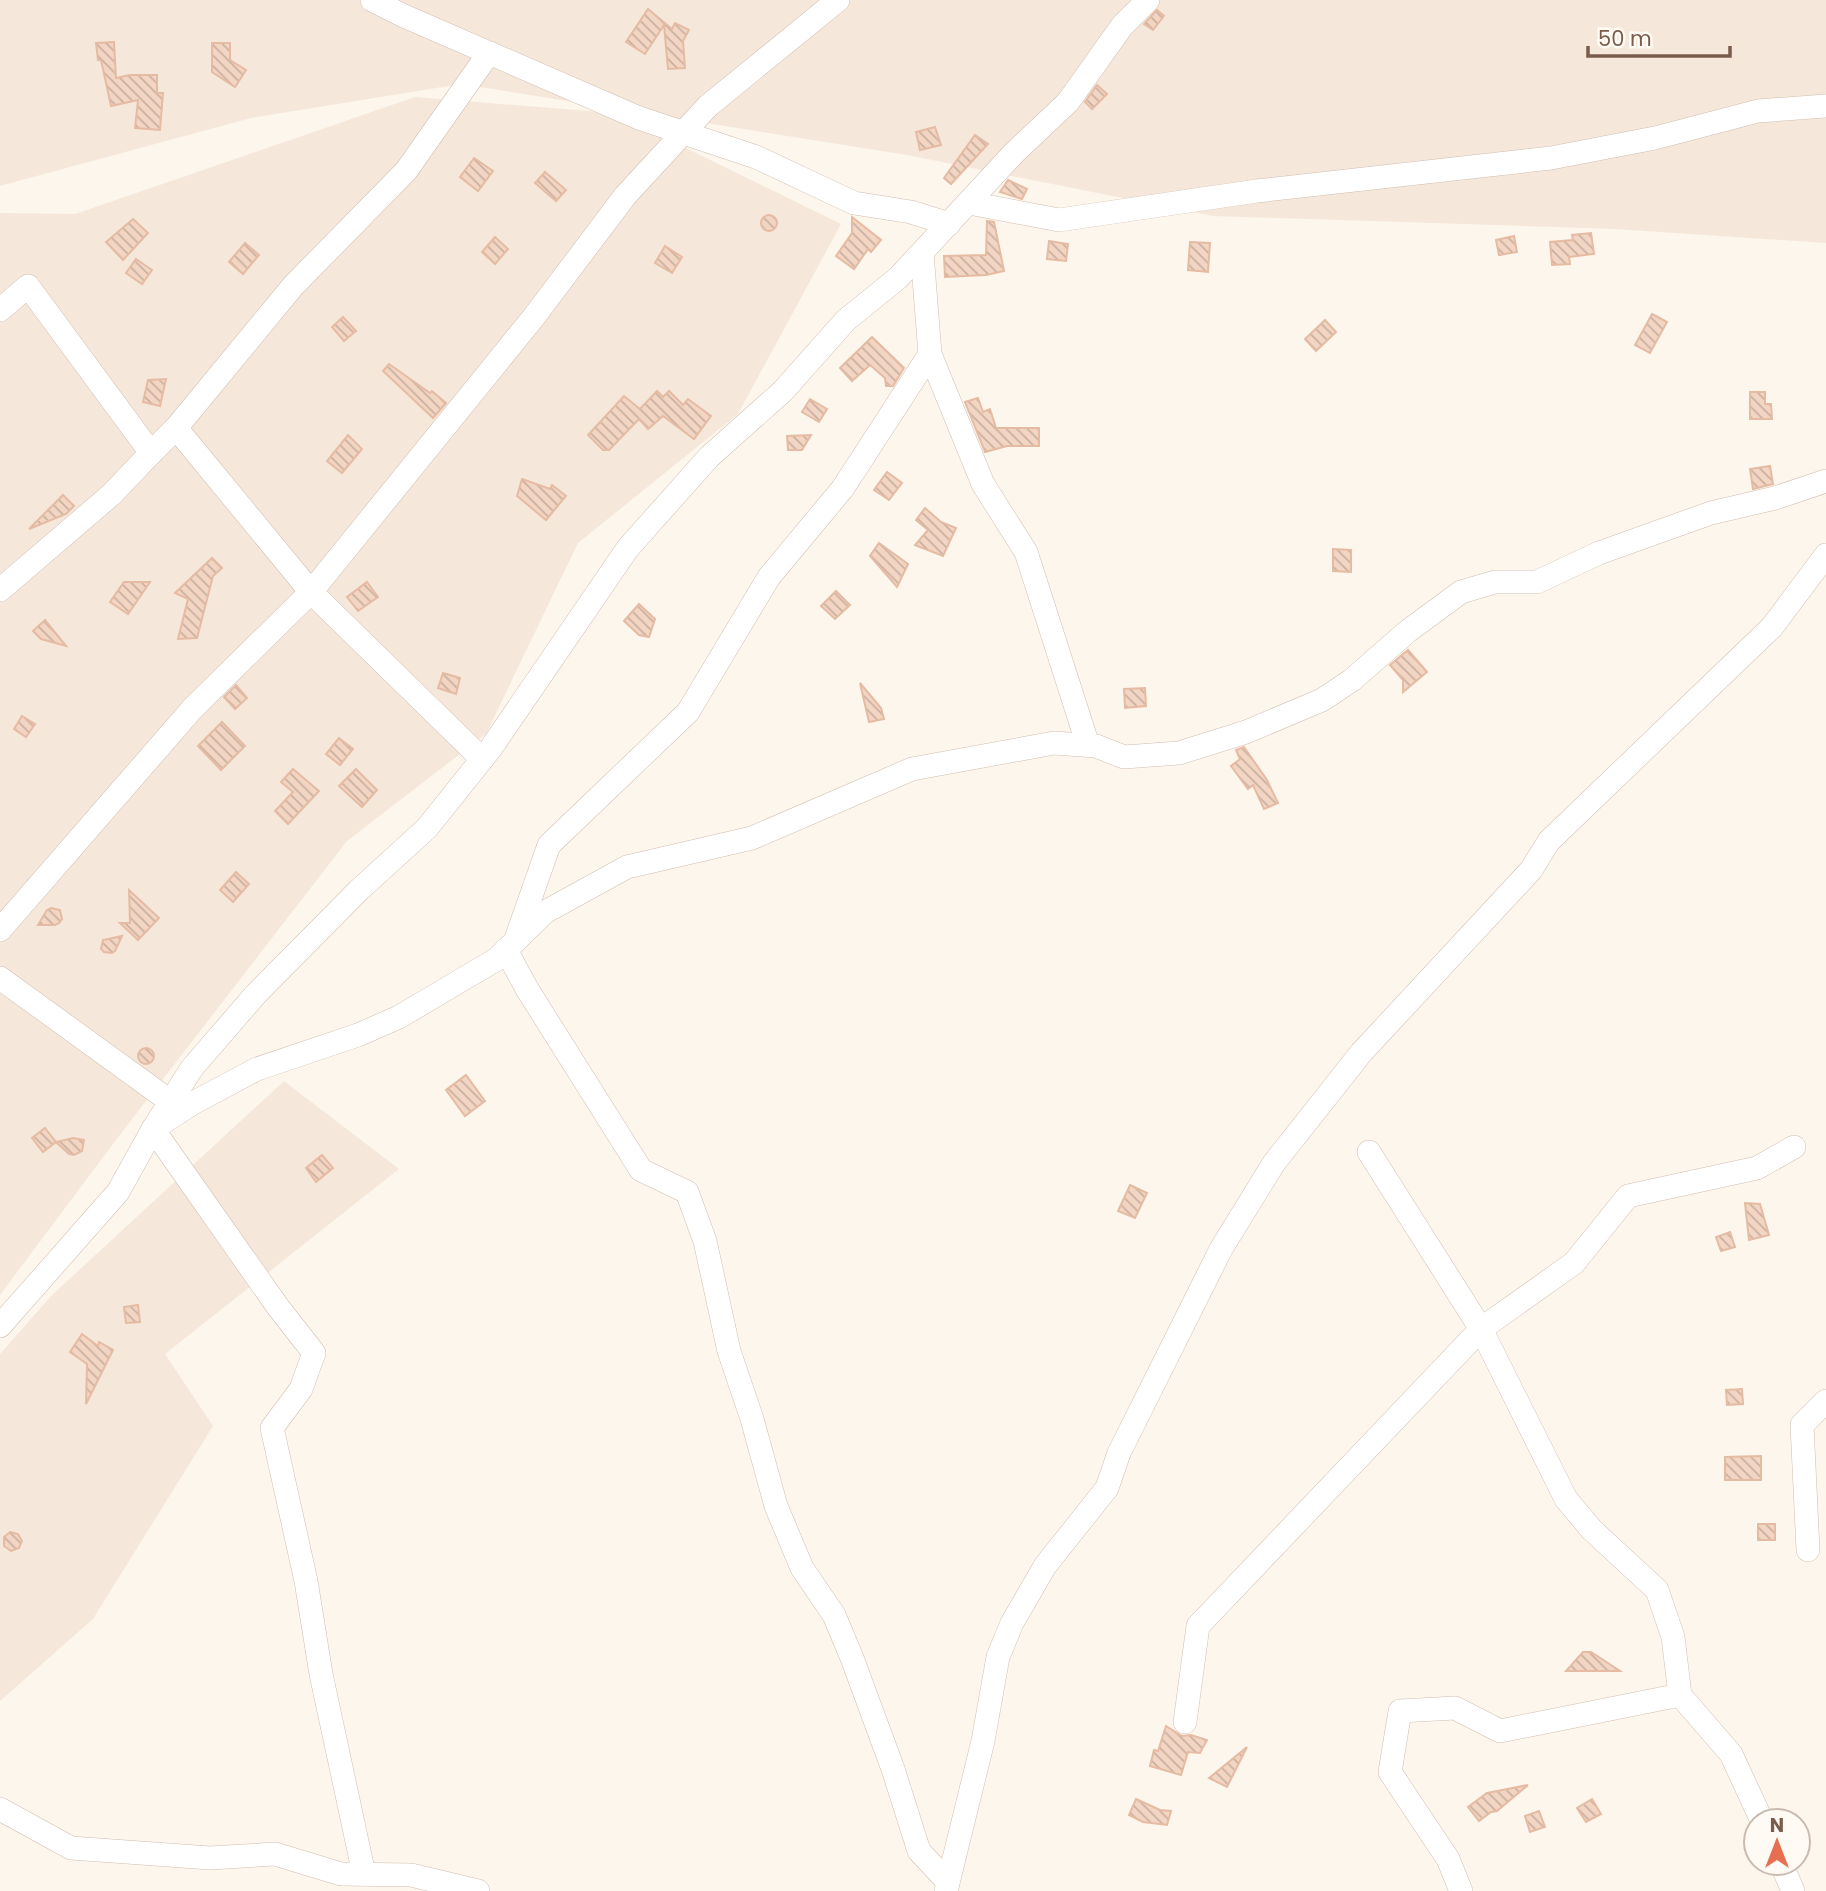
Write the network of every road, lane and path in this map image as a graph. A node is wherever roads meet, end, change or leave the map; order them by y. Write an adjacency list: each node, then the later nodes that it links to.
1 (372, 0): 4 (street)
2 (838, 0): 6 (street)
3 (1148, 0): 7 (street)
4 (489, 53): 6 (street); 12 (street)
5 (1826, 106): 7 (street)
6 (683, 133): 8 (street); 17 (street)
7 (969, 203): 8 (street)
8 (950, 224): 9 (street)
9 (922, 253): 11 (street); 19 (street)
10 (0, 310): 13 (street)
11 (930, 354): 18 (street); 21 (street)
12 (176, 428): 13 (street); 17 (street)
13 (151, 453): 16 (street)
14 (1826, 481): 18 (street)
15 (1826, 555): 36 (street)
16 (0, 590)
17 (311, 592): 19 (street); 20 (street)
18 (1088, 746): 21 (street)
19 (482, 759): 23 (street)
20 (0, 930)
21 (510, 946): 24 (street); 36 (street)
22 (0, 978): 23 (street)
23 (171, 1102): 24 (street)
24 (153, 1129): 27 (street); 35 (street)
25 (1794, 1147): 28 (street)
26 (1368, 1152): 28 (street)
27 (0, 1326)
28 (1481, 1329): 31 (street); 32 (street)
29 (1826, 1401): 30 (street)
30 (1808, 1550)
31 (1679, 1695): 33 (street); 38 (street)
32 (1185, 1722)
33 (1756, 1807)
34 (0, 1809): 35 (street)
35 (364, 1874): 37 (street)
36 (947, 1886)
37 (478, 1891)
38 (1461, 1891)

